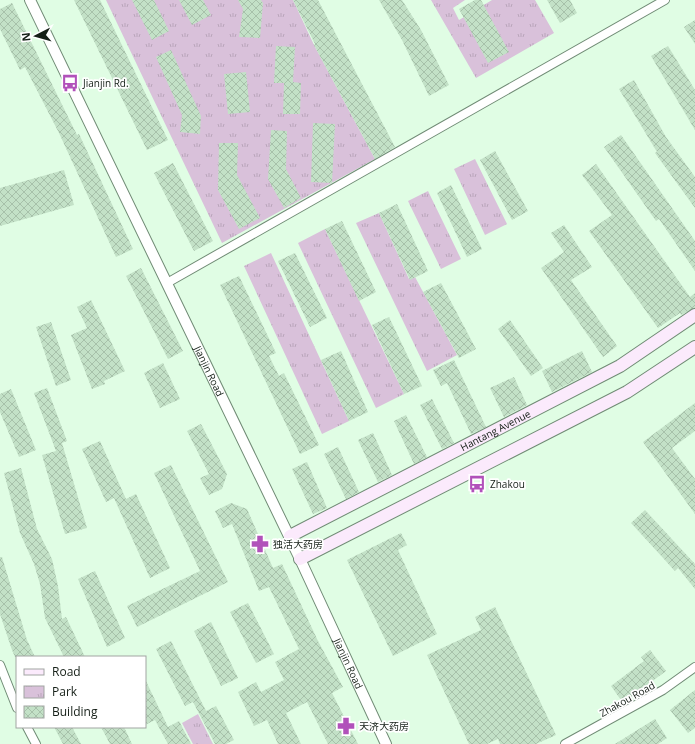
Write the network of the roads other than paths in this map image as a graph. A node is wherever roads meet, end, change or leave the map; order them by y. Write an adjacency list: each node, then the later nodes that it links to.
1 (30, 0): 3 (street, Jianjin Road)
2 (665, 0): 3 (street)
3 (167, 283): 6 (street, Jianjin Road)
4 (695, 315): 6 (main road, Hantang Avenue)
5 (695, 347): 7 (main road)
6 (290, 536): 7 (street, Jianjin Road)
7 (300, 559): 13 (street, Jianjin Road)
8 (0, 665): 10 (street)
9 (695, 667): 14 (street, Zhakou Road)
10 (16, 705)
11 (28, 728): 12 (street)
12 (36, 744)
13 (386, 744)
14 (565, 744)

